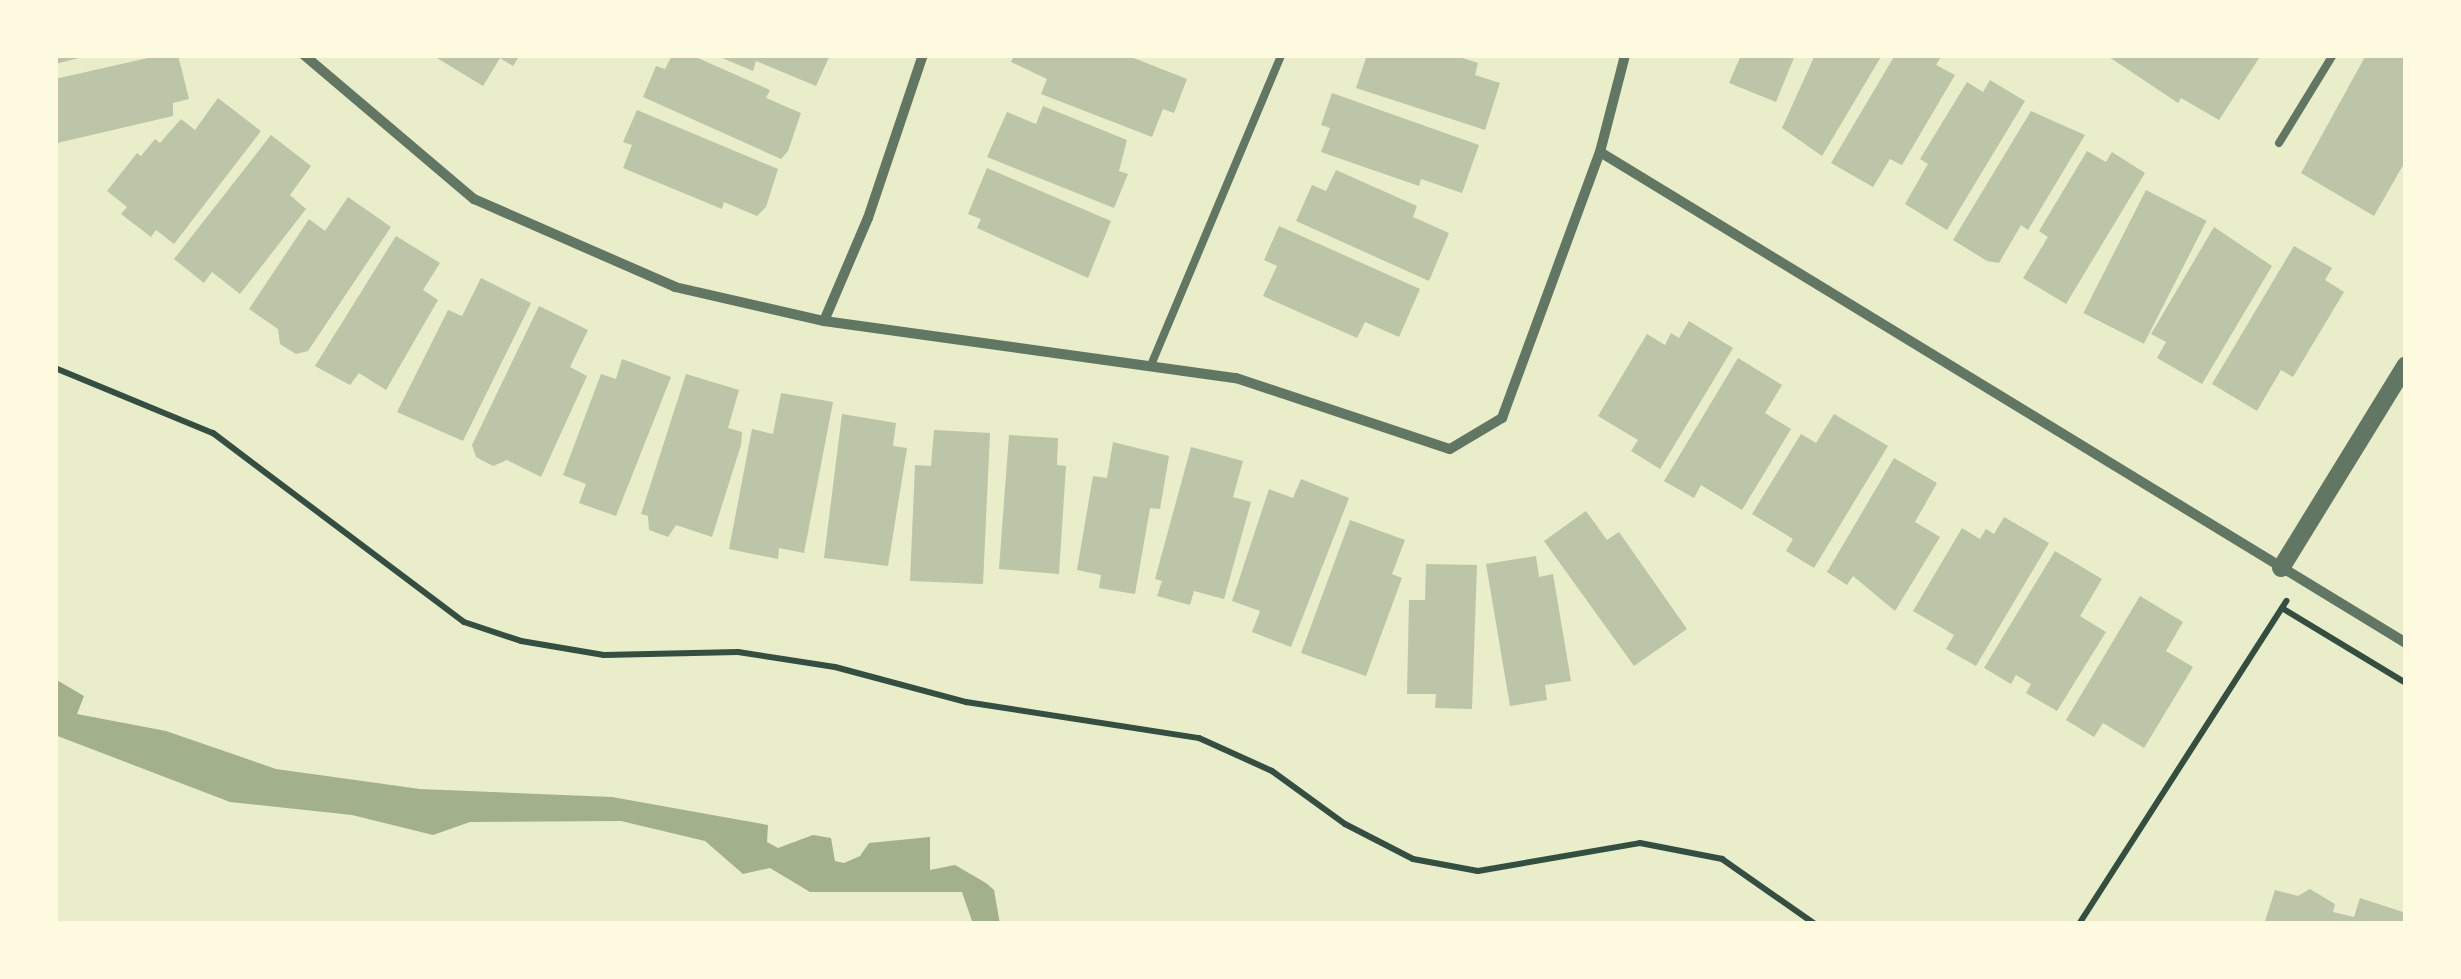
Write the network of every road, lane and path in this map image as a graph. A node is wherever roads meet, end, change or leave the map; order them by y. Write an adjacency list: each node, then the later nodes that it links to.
1 (304, 55): 8 (street)
2 (923, 55): 8 (street)
3 (1281, 55): 9 (lane)
4 (1625, 55): 7 (street)
5 (2332, 55): 6 (lane)
6 (2279, 143)
7 (1600, 152): 9 (street); 12 (street)
8 (824, 322): 9 (street)
9 (1151, 365)
10 (2406, 365): 12 (street)
11 (55, 368): 17 (path)
12 (2282, 568): 13 (street)
13 (2300, 578): 14 (path); 15 (street)
14 (2282, 608): 16 (path); 18 (path)
15 (2406, 643)
16 (2406, 683)
17 (1815, 924)
18 (2079, 924)

